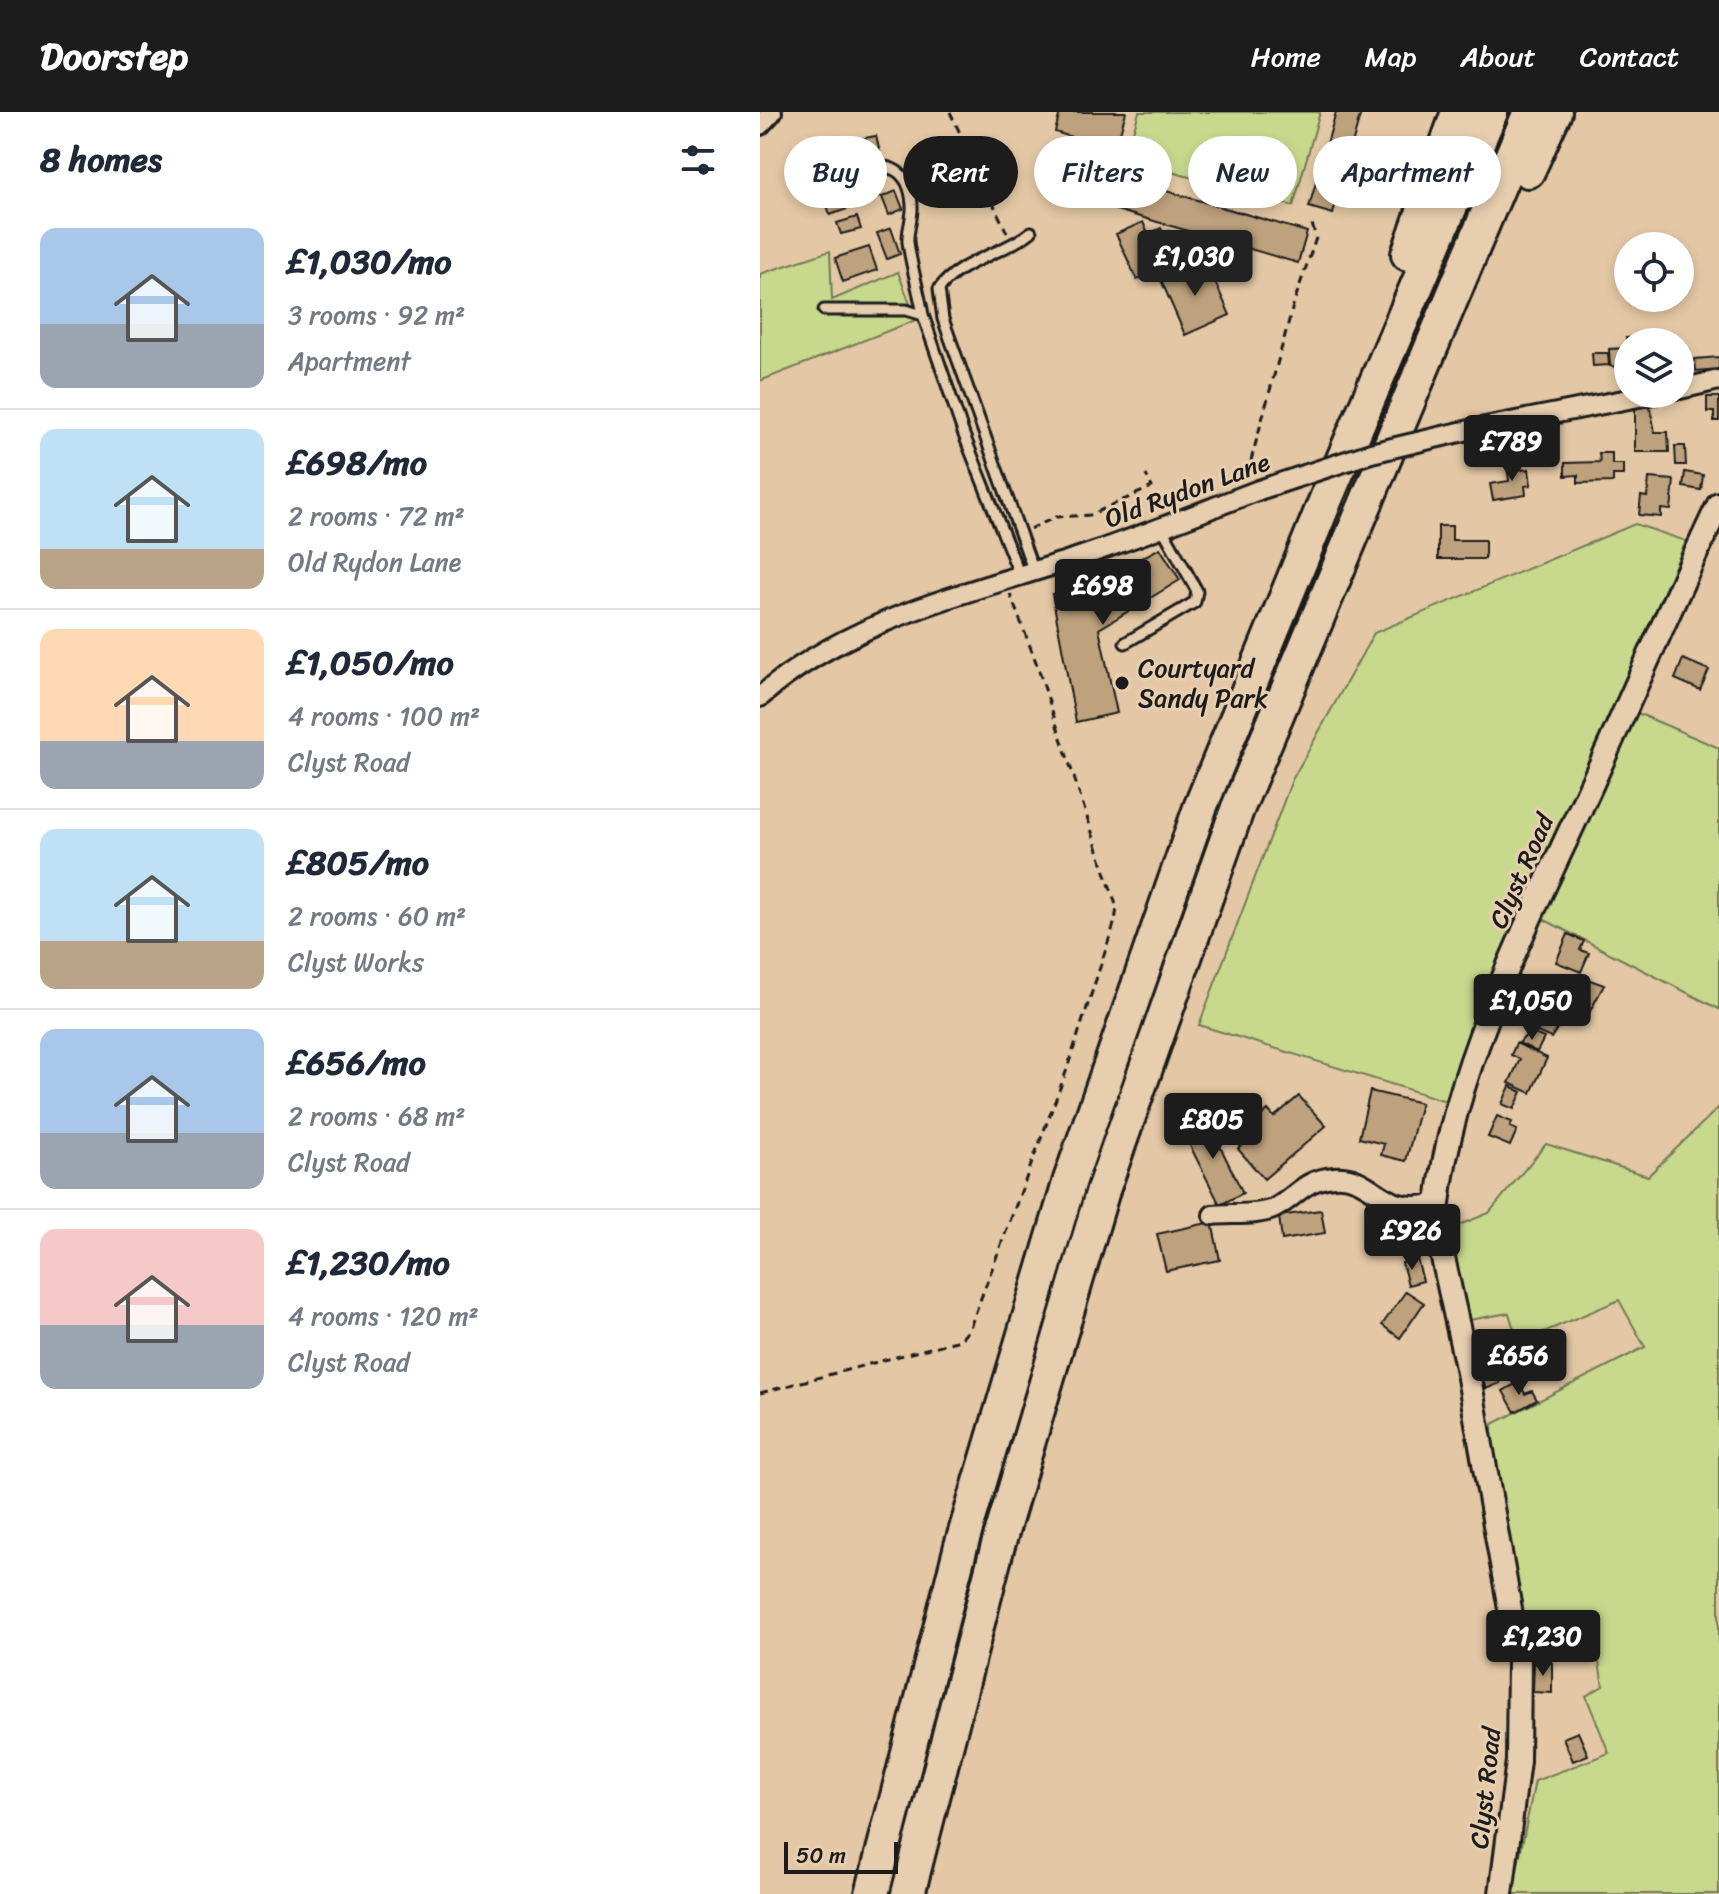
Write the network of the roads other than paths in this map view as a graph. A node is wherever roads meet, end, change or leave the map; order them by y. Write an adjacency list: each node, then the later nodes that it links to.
1 (772, 112): 6 (street)
2 (1458, 112): 14 (highway)
3 (1491, 112): 14 (highway)
4 (1530, 112): 15 (highway)
5 (1555, 112): 15 (highway)
6 (760, 125)
7 (887, 166): 10 (lane)
8 (1031, 232): 18 (lane)
9 (824, 310): 10 (lane)
10 (923, 315): 18 (lane)
11 (1719, 380): 12 (street)
12 (1694, 386)
13 (1614, 402): 17 (street, Old Rydon Lane, bridge)
14 (1326, 499): 23 (highway)
15 (1366, 500): 24 (highway)
16 (1719, 504): 21 (street, Clyst Road)
17 (1170, 524): 18 (street, Old Rydon Lane); 19 (lane)
18 (1014, 578): 20 (street, Old Rydon Lane)
19 (1125, 643)
20 (760, 697)
21 (1438, 1203): 22 (street); 25 (street, Clyst Road)
22 (1213, 1215)
23 (872, 1894)
24 (908, 1894)
25 (1501, 1894)

